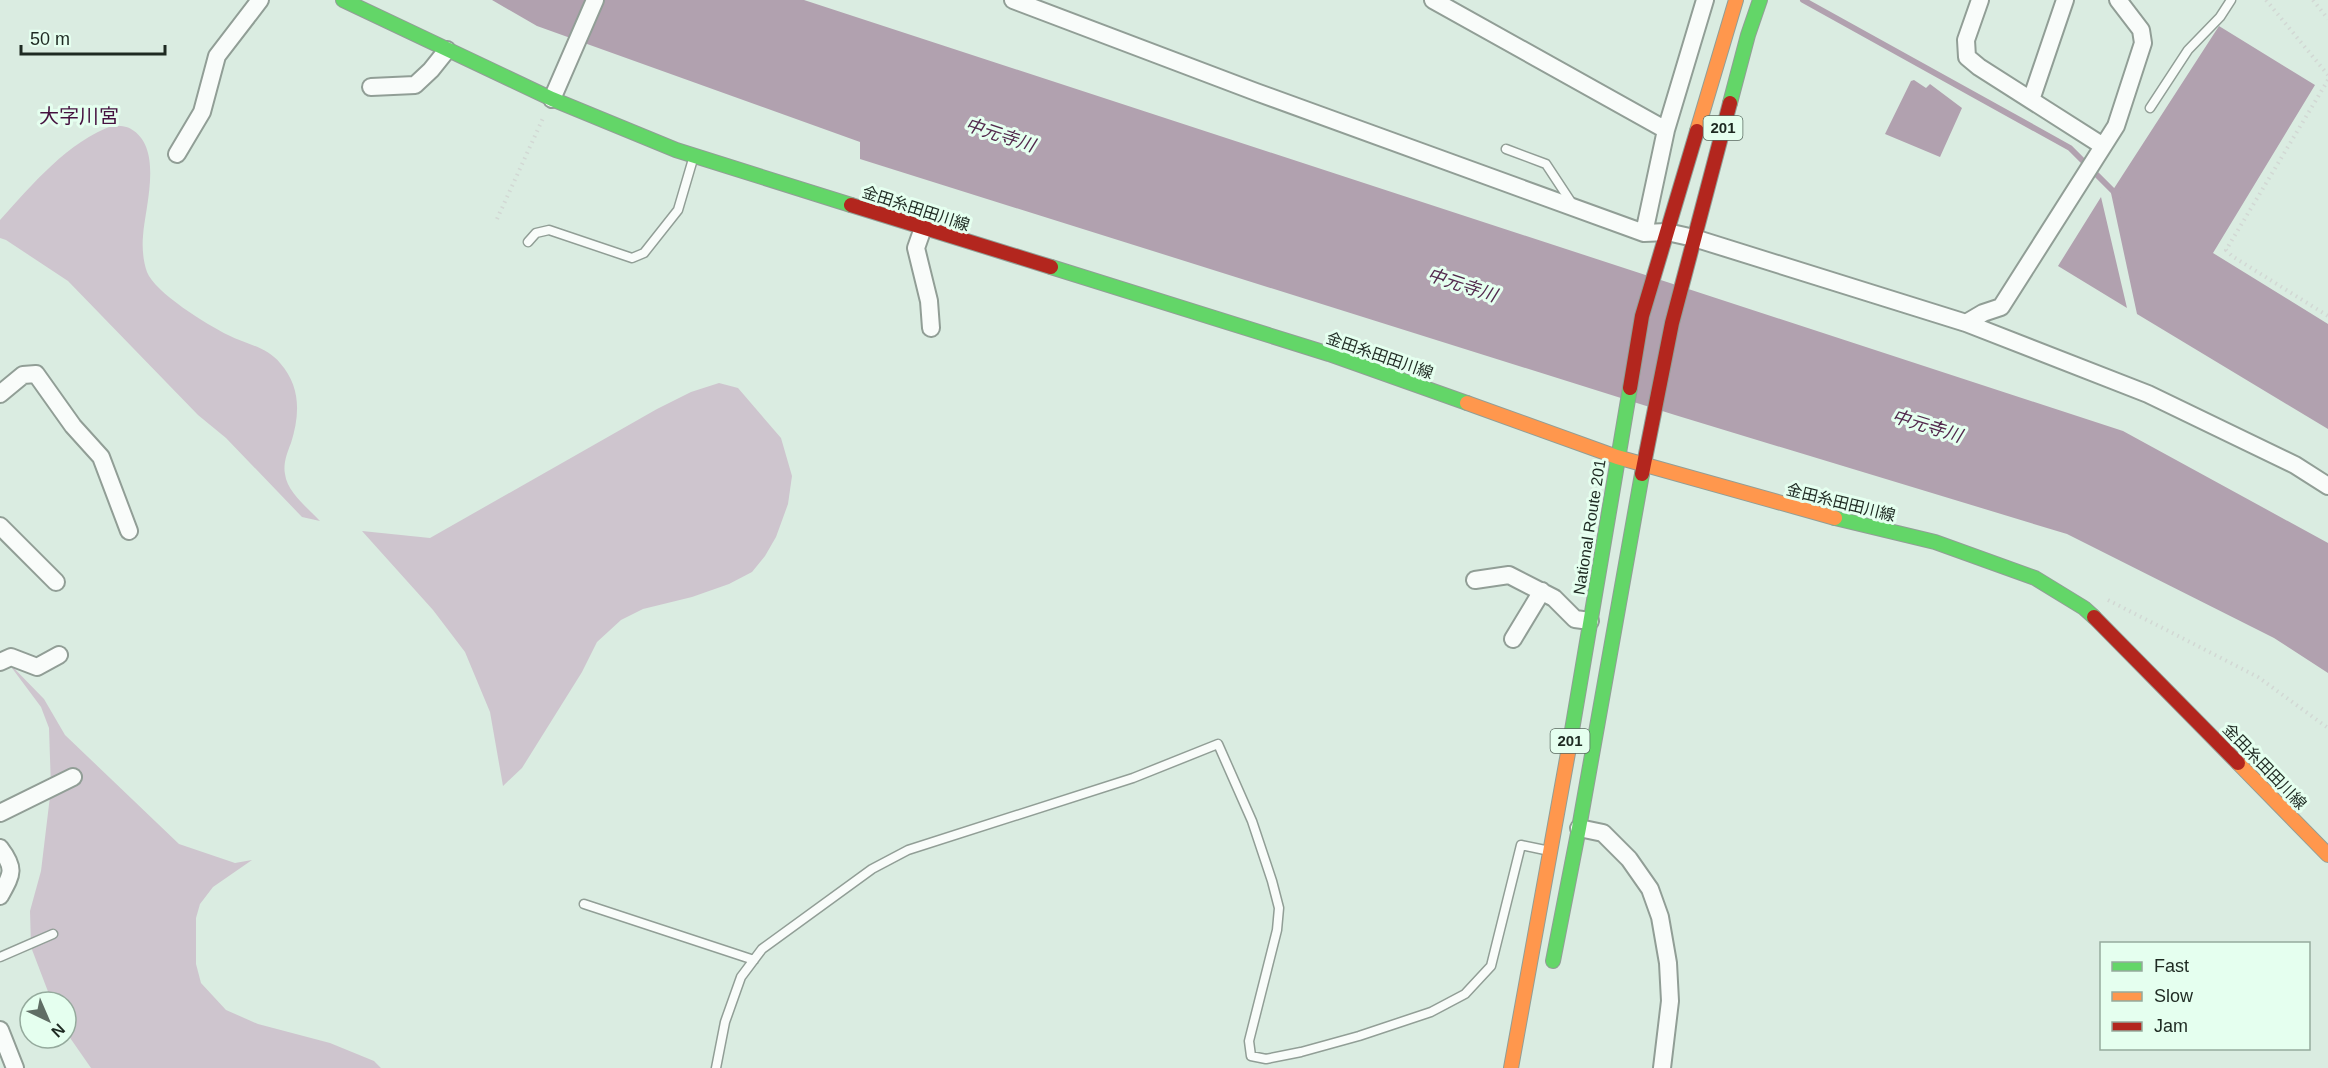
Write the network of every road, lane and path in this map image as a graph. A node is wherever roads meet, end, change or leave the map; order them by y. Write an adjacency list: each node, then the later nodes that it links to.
1 (260, 0): 26 (street)
2 (343, 0): 16 (main road, 金田糸田田川線)
3 (595, 0): 20 (street)
4 (1013, 0): 28 (street)
5 (1433, 0): 23 (street)
6 (1705, 0): 23 (street)
7 (1736, 0): 31 (main road, National Route 201 / 201)
8 (1760, 0): 33 (main road, 201)
9 (1980, 0): 21 (street)
10 (2065, 0): 21 (street)
11 (2118, 0): 24 (street)
12 (2230, 0): 22 (lane)
13 (2266, 0): 17 (path)
14 (2313, 0): 15 (path)
15 (2328, 20)
16 (447, 50): 19 (street); 20 (main road, 金田糸田田川線)
17 (2328, 75)
18 (2328, 80): 35 (path)
19 (371, 87)
20 (552, 99): 27 (main road, 金田糸田田川線); 29 (path)
21 (2031, 100): 24 (street)
22 (2150, 108)
23 (1666, 130): 32 (street)
24 (2103, 146): 36 (street)
25 (1506, 149): 28 (lane)
26 (177, 154)
27 (694, 155): 30 (main road, 金田糸田田川線); 34 (lane)
28 (1575, 207): 32 (street)
29 (497, 219)
30 (923, 228): 37 (street); 39 (main road, 金田糸田田川線)
31 (1667, 232): 32 (street); 33 (street); 39 (main road, National Route 201 / 201)
32 (1644, 233)
33 (1694, 238): 36 (street); 40 (main road, 201)
34 (528, 242)
35 (2328, 316)
36 (1966, 323): 41 (street)
37 (931, 328)
38 (3, 386): 43 (street)
39 (1617, 457): 40 (main road, 金田糸田田川線); 48 (main road, National Route 201 / 201)
40 (1644, 463): 55 (main road, 201); 58 (main road, 金田糸田田川線)
41 (2328, 486)
42 (0, 526): 45 (street)
43 (129, 531)
44 (1475, 580): 46 (street)
45 (56, 582)
46 (1542, 591): 48 (street); 49 (street)
47 (2106, 599): 52 (path)
48 (1590, 621): 57 (main road, National Route 201 / 201)
49 (1513, 639)
50 (59, 655): 51 (street)
51 (0, 662)
52 (2328, 728)
53 (74, 777): 54 (street)
54 (0, 813)
55 (1579, 828): 64 (main road, 201); 69 (street)
56 (0, 848): 59 (street)
57 (1551, 851): 63 (lane); 68 (main road, National Route 201 / 201)
58 (2328, 855)
59 (0, 896)
60 (584, 904): 63 (lane)
61 (53, 934): 62 (lane)
62 (0, 957)
63 (754, 960): 67 (lane)
64 (1550, 977)
65 (0, 1030): 66 (street)
66 (15, 1068)
67 (716, 1068)
68 (1511, 1068)
69 (1662, 1068)

